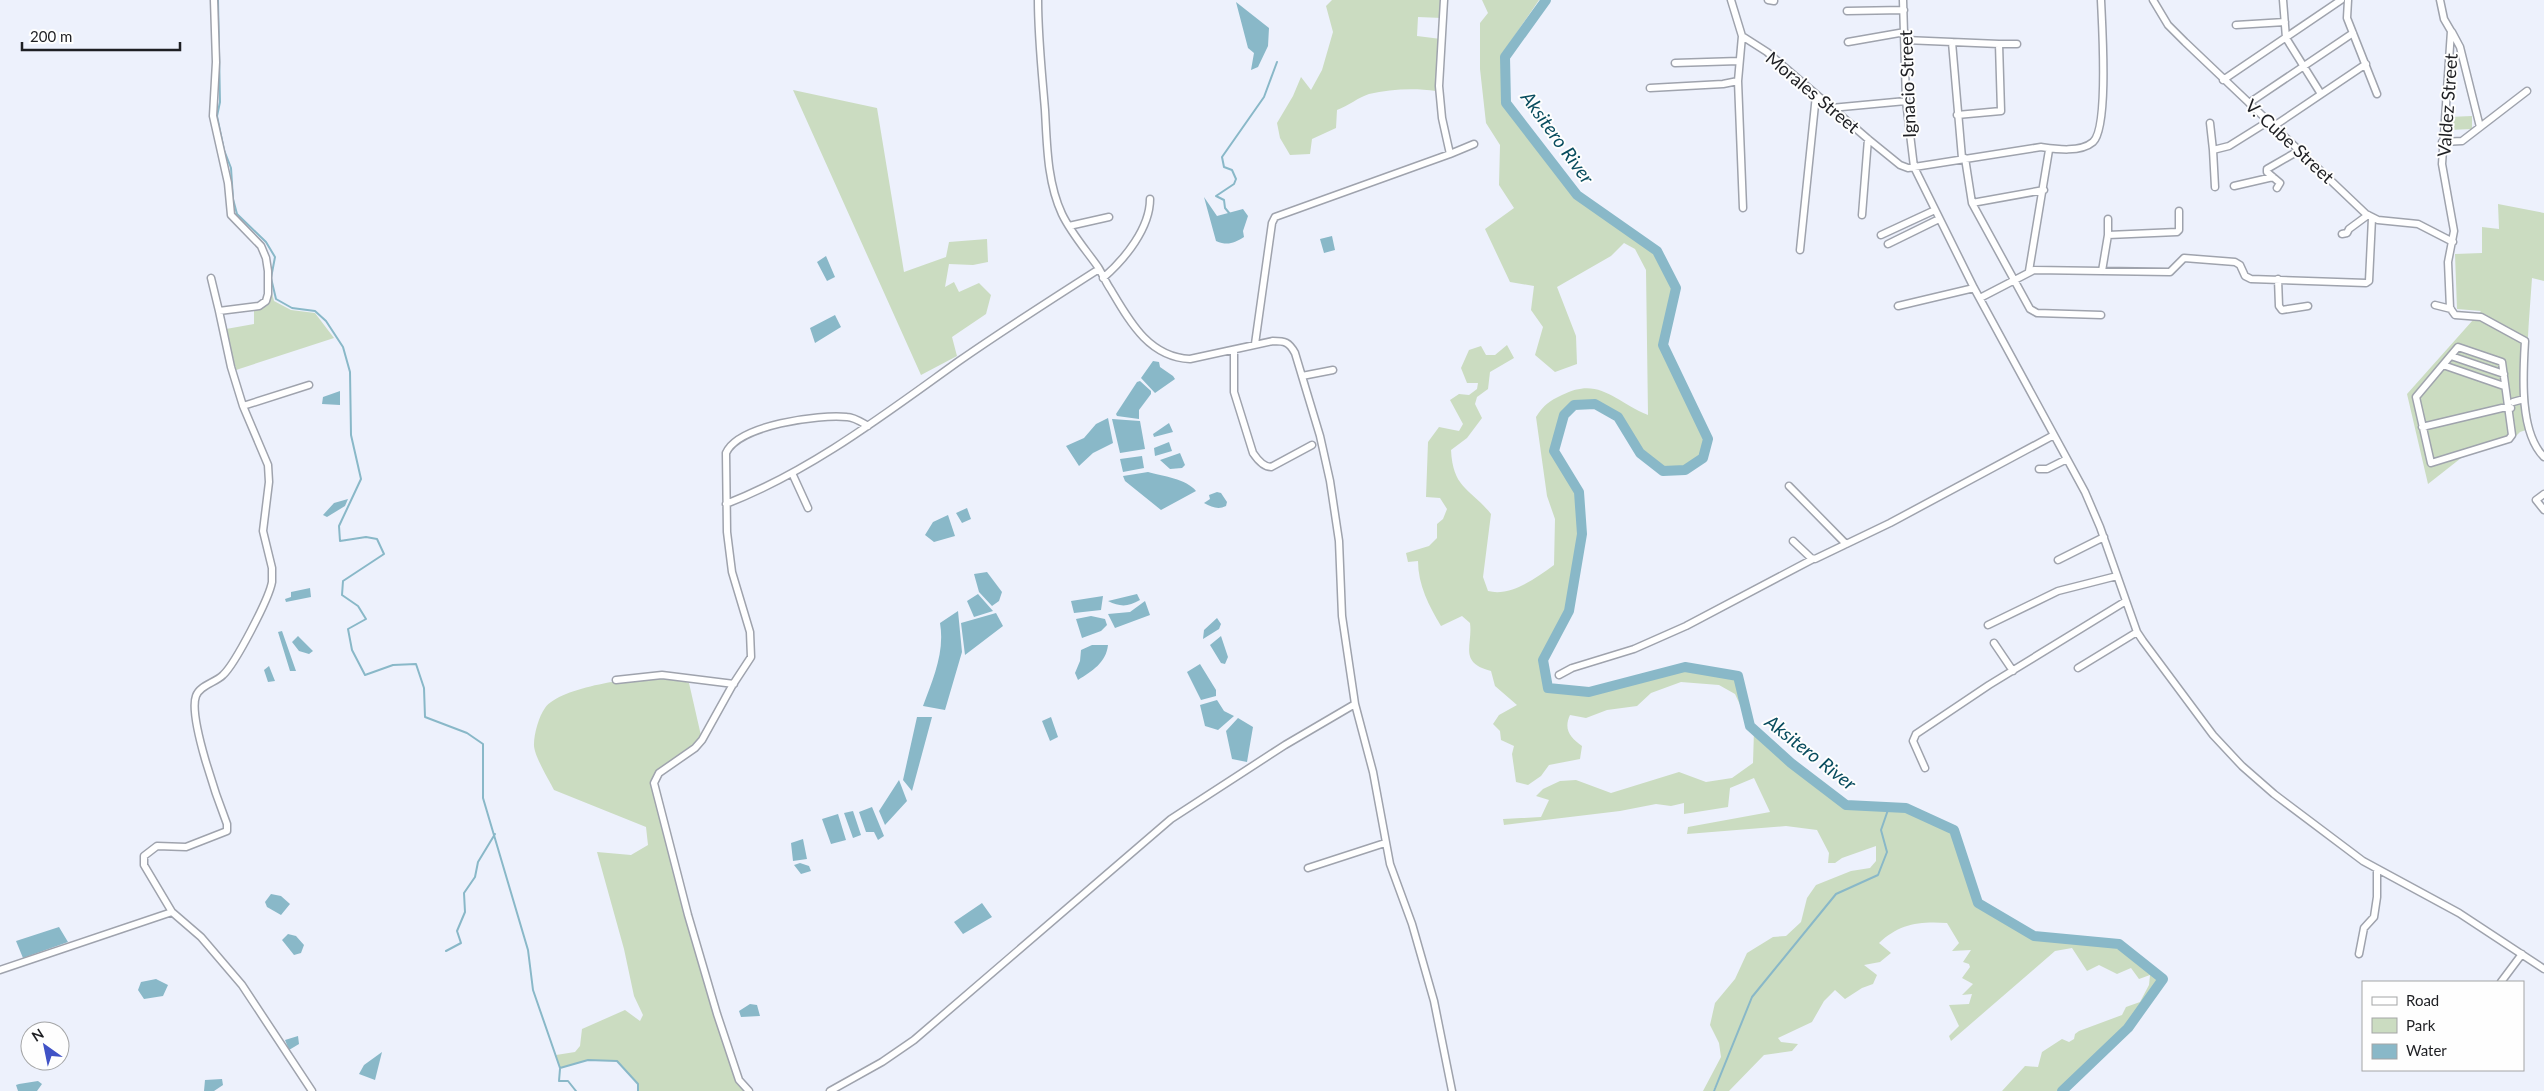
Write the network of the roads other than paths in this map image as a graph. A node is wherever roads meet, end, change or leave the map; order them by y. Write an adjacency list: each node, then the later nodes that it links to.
1 (214, 0): 88 (street)
2 (1038, 0): 68 (street)
3 (1444, 0): 50 (street)
4 (1731, 0): 19 (street)
5 (1903, 0): 12 (street, Ignacio Street)
6 (2101, 0): 47 (street)
7 (2153, 0): 30 (street, V. Cube Street)
8 (2283, 0): 14 (street)
9 (2341, 0): 20 (street)
10 (2348, 0): 18 (street)
11 (2440, 0): 16 (street, Valdez Street)
12 (1904, 10): 13 (street); 17 (street, Ignacio Street)
13 (1848, 11)
14 (2285, 22): 15 (street); 20 (street)
15 (2236, 25)
16 (2451, 31): 43 (street); 45 (street, Valdez Street)
17 (1905, 32): 21 (street, Ignacio Street); 22 (street)
18 (2352, 33): 28 (street); 29 (street)
19 (1742, 36): 26 (street); 36 (street, Morales Street)
20 (2286, 38): 29 (street); 30 (street)
21 (1905, 40): 23 (street); 37 (street, Ignacio Street)
22 (1848, 42)
23 (1952, 42): 24 (street); 40 (street)
24 (1999, 44): 25 (street); 40 (street)
25 (2017, 44)
26 (1739, 61): 27 (street); 31 (street)
27 (1675, 63)
28 (2366, 64): 34 (street); 35 (street)
29 (2304, 66): 34 (street); 38 (street)
30 (2223, 80): 38 (street, V. Cube Street)
31 (1738, 81): 32 (street); 60 (street)
32 (1650, 88)
33 (2527, 92): 43 (street)
34 (2321, 94): 42 (street)
35 (2377, 94)
36 (1816, 95): 39 (street, Morales Street); 74 (street)
37 (1906, 101): 39 (street); 52 (street, Ignacio Street)
38 (2249, 103): 42 (street, V. Cube Street)
39 (1831, 108): 44 (street, Morales Street)
40 (1957, 115): 51 (street)
41 (2210, 123): 48 (street)
42 (2272, 124): 48 (street); 49 (street, V. Cube Street)
43 (2480, 127): 45 (street)
44 (1868, 139): 52 (street, Morales Street); 63 (street)
45 (2442, 142): 72 (street, Valdez Street)
46 (1474, 144): 50 (street)
47 (2049, 150): 51 (street); 57 (street)
48 (2213, 150): 55 (street)
49 (2300, 150): 53 (street); 65 (street, V. Cube Street)
50 (1450, 154): 90 (street)
51 (1963, 158): 52 (street); 59 (street)
52 (1914, 167): 61 (street, Ignacio Street)
53 (2273, 177): 54 (street); 56 (street)
54 (2234, 186)
55 (2215, 187)
56 (2277, 188)
57 (2044, 190): 59 (street); 76 (street)
58 (1150, 198): 79 (street)
59 (1972, 203): 80 (street)
60 (1743, 208)
61 (1935, 210): 67 (street, Ignacio Street); 69 (street)
62 (2179, 211): 71 (street)
63 (1862, 215)
64 (1109, 217): 68 (street)
65 (2370, 217): 70 (street); 72 (street); 81 (street)
66 (2108, 218): 71 (street)
67 (1939, 219): 73 (street); 82 (street, Ignacio Street)
68 (1069, 226): 75 (street)
69 (1880, 234)
70 (2342, 234)
71 (2108, 235): 77 (street)
72 (2453, 242): 87 (street, Valdez Street)
73 (1888, 244)
74 (1800, 250)
75 (1100, 269): 79 (street); 102 (street)
76 (2029, 271): 77 (street); 80 (street)
77 (2102, 271): 81 (street)
78 (211, 278): 88 (street)
79 (1103, 278): 91 (street)
80 (2014, 280): 83 (street); 89 (street)
81 (2278, 280): 86 (street)
82 (1974, 288): 83 (street, Ignacio Street); 85 (street)
83 (1980, 298): 104 (street, Ignacio Street)
84 (2435, 305): 87 (street)
85 (1898, 306)
86 (2308, 306)
87 (2451, 309): 99 (street)
88 (219, 311): 100 (street)
89 (2101, 315)
90 (1255, 344): 91 (street); 96 (street)
91 (1234, 350): 105 (street)
92 (2451, 356): 93 (street); 95 (street); 95 (street)
93 (2443, 365): 98 (street); 103 (street)
94 (1333, 370): 96 (street)
95 (2504, 374): 98 (street)
96 (1302, 376): 130 (street)
97 (309, 385): 100 (street)
98 (2504, 386): 101 (street)
99 (2525, 402): 101 (street); 106 (street)
100 (243, 406): 135 (street)
101 (2509, 406): 103 (street); 103 (street)
102 (868, 426): 109 (street); 112 (street)
103 (2422, 427)
104 (2054, 436): 107 (street, Ignacio Street); 117 (street)
105 (1312, 445)
106 (2544, 456)
107 (2067, 460): 108 (street); 115 (street, Ignacio Street)
108 (2038, 469)
109 (792, 473): 112 (street); 113 (street)
110 (1789, 486): 117 (street)
111 (2544, 494): 114 (street)
112 (726, 504): 129 (street)
113 (808, 508)
114 (2544, 510)
115 (2104, 536): 119 (street); 120 (street, Ignacio Street)
116 (1793, 541): 118 (street)
117 (1846, 544): 118 (street)
118 (1812, 559): 127 (street)
119 (2058, 560)
120 (2117, 576): 121 (street, Ignacio Street); 122 (street)
121 (2126, 601): 123 (street, Ignacio Street); 126 (street)
122 (1988, 625)
123 (2137, 632): 125 (street); 134 (street, Ignacio Street)
124 (1994, 642): 126 (street)
125 (2078, 668)
126 (2013, 671): 131 (street)
127 (1559, 675)
128 (616, 680): 129 (street)
129 (734, 684): 142 (street)
130 (1355, 704): 132 (street); 143 (street)
131 (1925, 768)
132 (1385, 843): 133 (street); 144 (street)
133 (1308, 868)
134 (2377, 869): 136 (street); 137 (street, Ignacio Street)
135 (172, 912): 139 (street); 141 (street)
136 (2359, 954)
137 (2522, 954): 138 (street, Ignacio Street); 140 (street)
138 (2544, 969)
139 (0, 970)
140 (2502, 981)
141 (312, 1091)
142 (749, 1091)
143 (830, 1091)
144 (1452, 1091)

